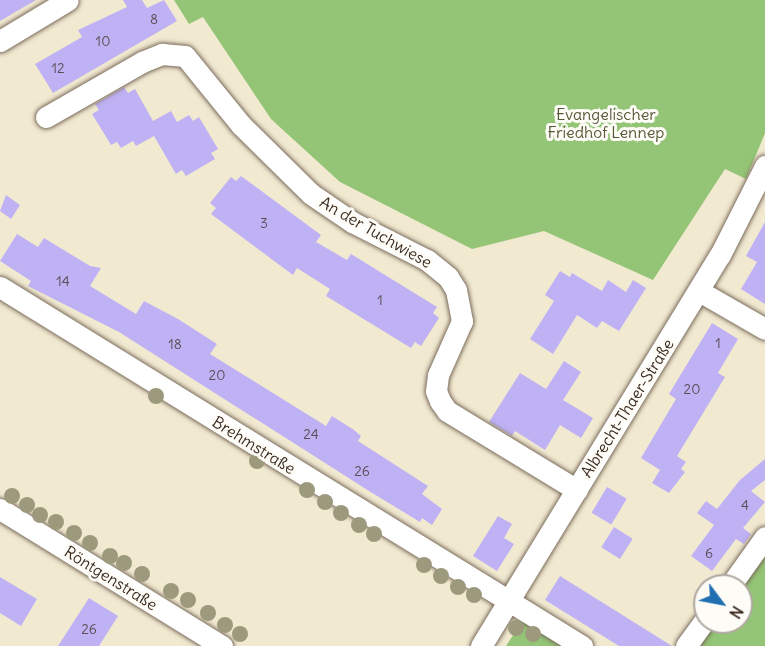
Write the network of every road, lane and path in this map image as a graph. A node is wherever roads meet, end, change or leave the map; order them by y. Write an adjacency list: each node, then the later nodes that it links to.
1 (68, 0): 2 (street)
2 (0, 41)
3 (46, 117): 8 (street, An der Tuchwiese)
4 (765, 166): 6 (street, Albrecht-Thaer-Straße)
5 (0, 287): 12 (street, Brehmstraße)
6 (699, 291): 7 (street); 8 (street, Albrecht-Thaer-Straße)
7 (765, 329)
8 (577, 489): 12 (street, Albrecht-Thaer-Straße)
9 (0, 509): 13 (street, Röntgenstraße)
10 (765, 537): 11 (street)
11 (739, 574)
12 (508, 601): 15 (street, Albrecht-Thaer-Straße); 16 (street, Brehmstraße)
13 (191, 638): 14 (street, Röntgenstraße)
14 (222, 646)
15 (481, 646)
16 (582, 646)

